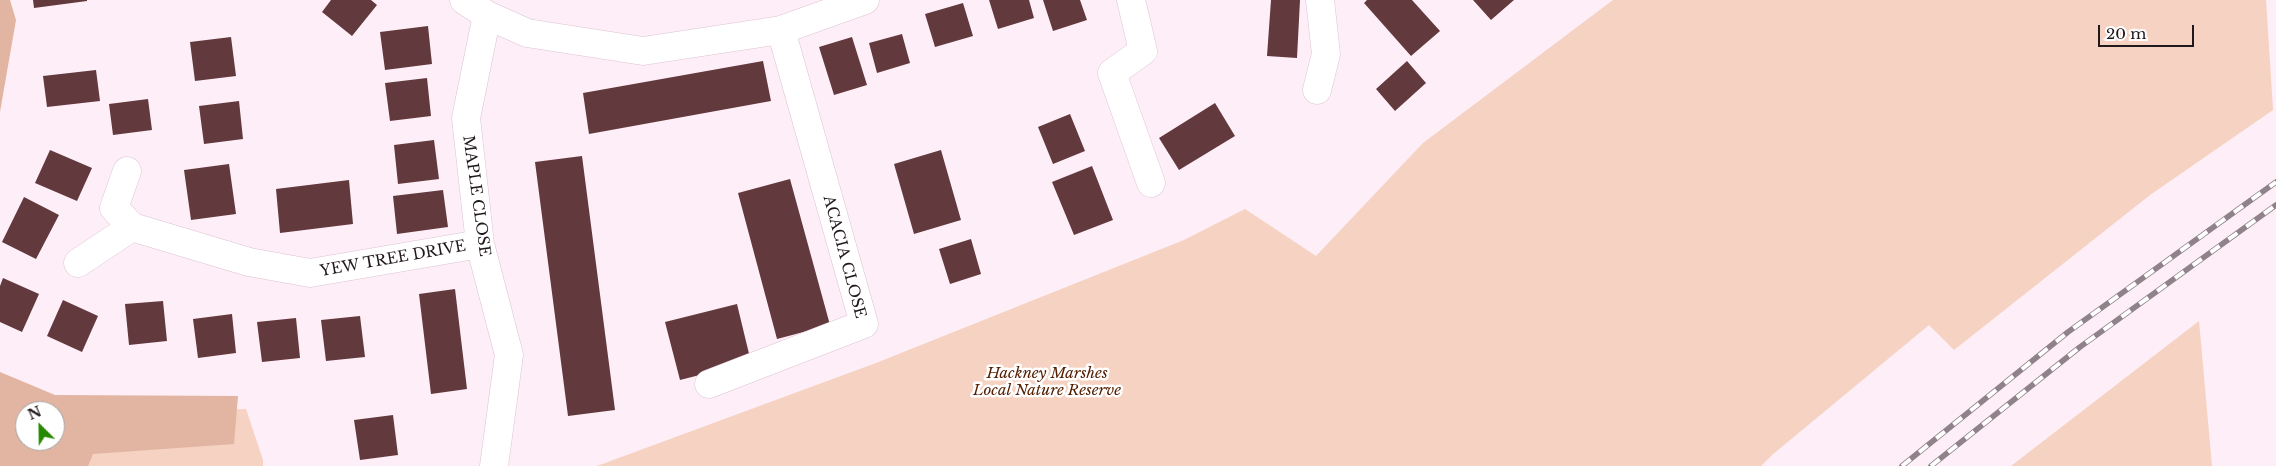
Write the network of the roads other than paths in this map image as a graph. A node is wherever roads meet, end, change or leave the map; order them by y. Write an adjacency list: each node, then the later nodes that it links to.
1 (464, 0): 5 (street)
2 (865, 0): 6 (street)
3 (1131, 0): 9 (street)
4 (1320, 0): 7 (street)
5 (487, 15): 6 (street); 11 (street, MAPLE CLOSE)
6 (781, 30): 13 (street, ACACIA CLOSE)
7 (1317, 90)
8 (127, 171): 10 (street)
9 (1151, 183)
10 (132, 228): 11 (street, YEW TREE DRIVE); 12 (street)
11 (480, 244): 14 (street, MAPLE CLOSE)
12 (78, 263)
13 (709, 384)
14 (494, 466)

